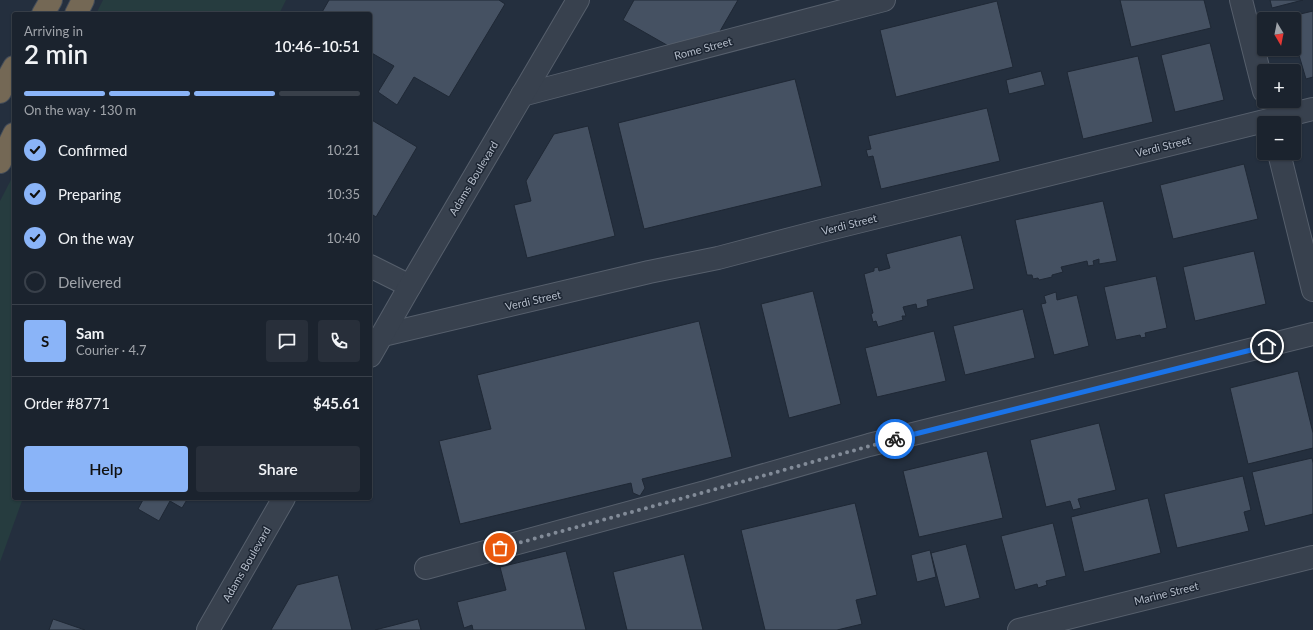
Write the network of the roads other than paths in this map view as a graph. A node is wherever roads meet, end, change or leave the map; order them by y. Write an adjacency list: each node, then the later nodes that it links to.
1 (51, 0): 6 (highway)
2 (83, 0): 7 (highway)
3 (578, 0): 11 (street, Adams Boulevard)
4 (884, 0): 11 (street, Rome Street)
5 (1241, 0): 8 (street)
6 (44, 12)
7 (77, 12)
8 (1257, 64)
9 (12, 70): 10 (highway)
10 (0, 92)
11 (522, 95): 18 (street, Adams Boulevard)
12 (1313, 109): 13 (street, Verdi Street)
13 (1270, 114): 21 (street, Verdi Street)
14 (12, 138): 16 (highway)
15 (1281, 160): 19 (street)
16 (0, 162)
17 (372, 267): 18 (street)
18 (410, 286): 21 (street, Adams Boulevard)
19 (1313, 290)
20 (1313, 334): 25 (street)
21 (383, 335): 22 (street, Adams Boulevard)
22 (372, 353)
23 (283, 500): 26 (street, Adams Boulevard)
24 (1313, 557): 27 (street, Marine Street)
25 (426, 568)
26 (208, 630)
27 (1019, 630)

